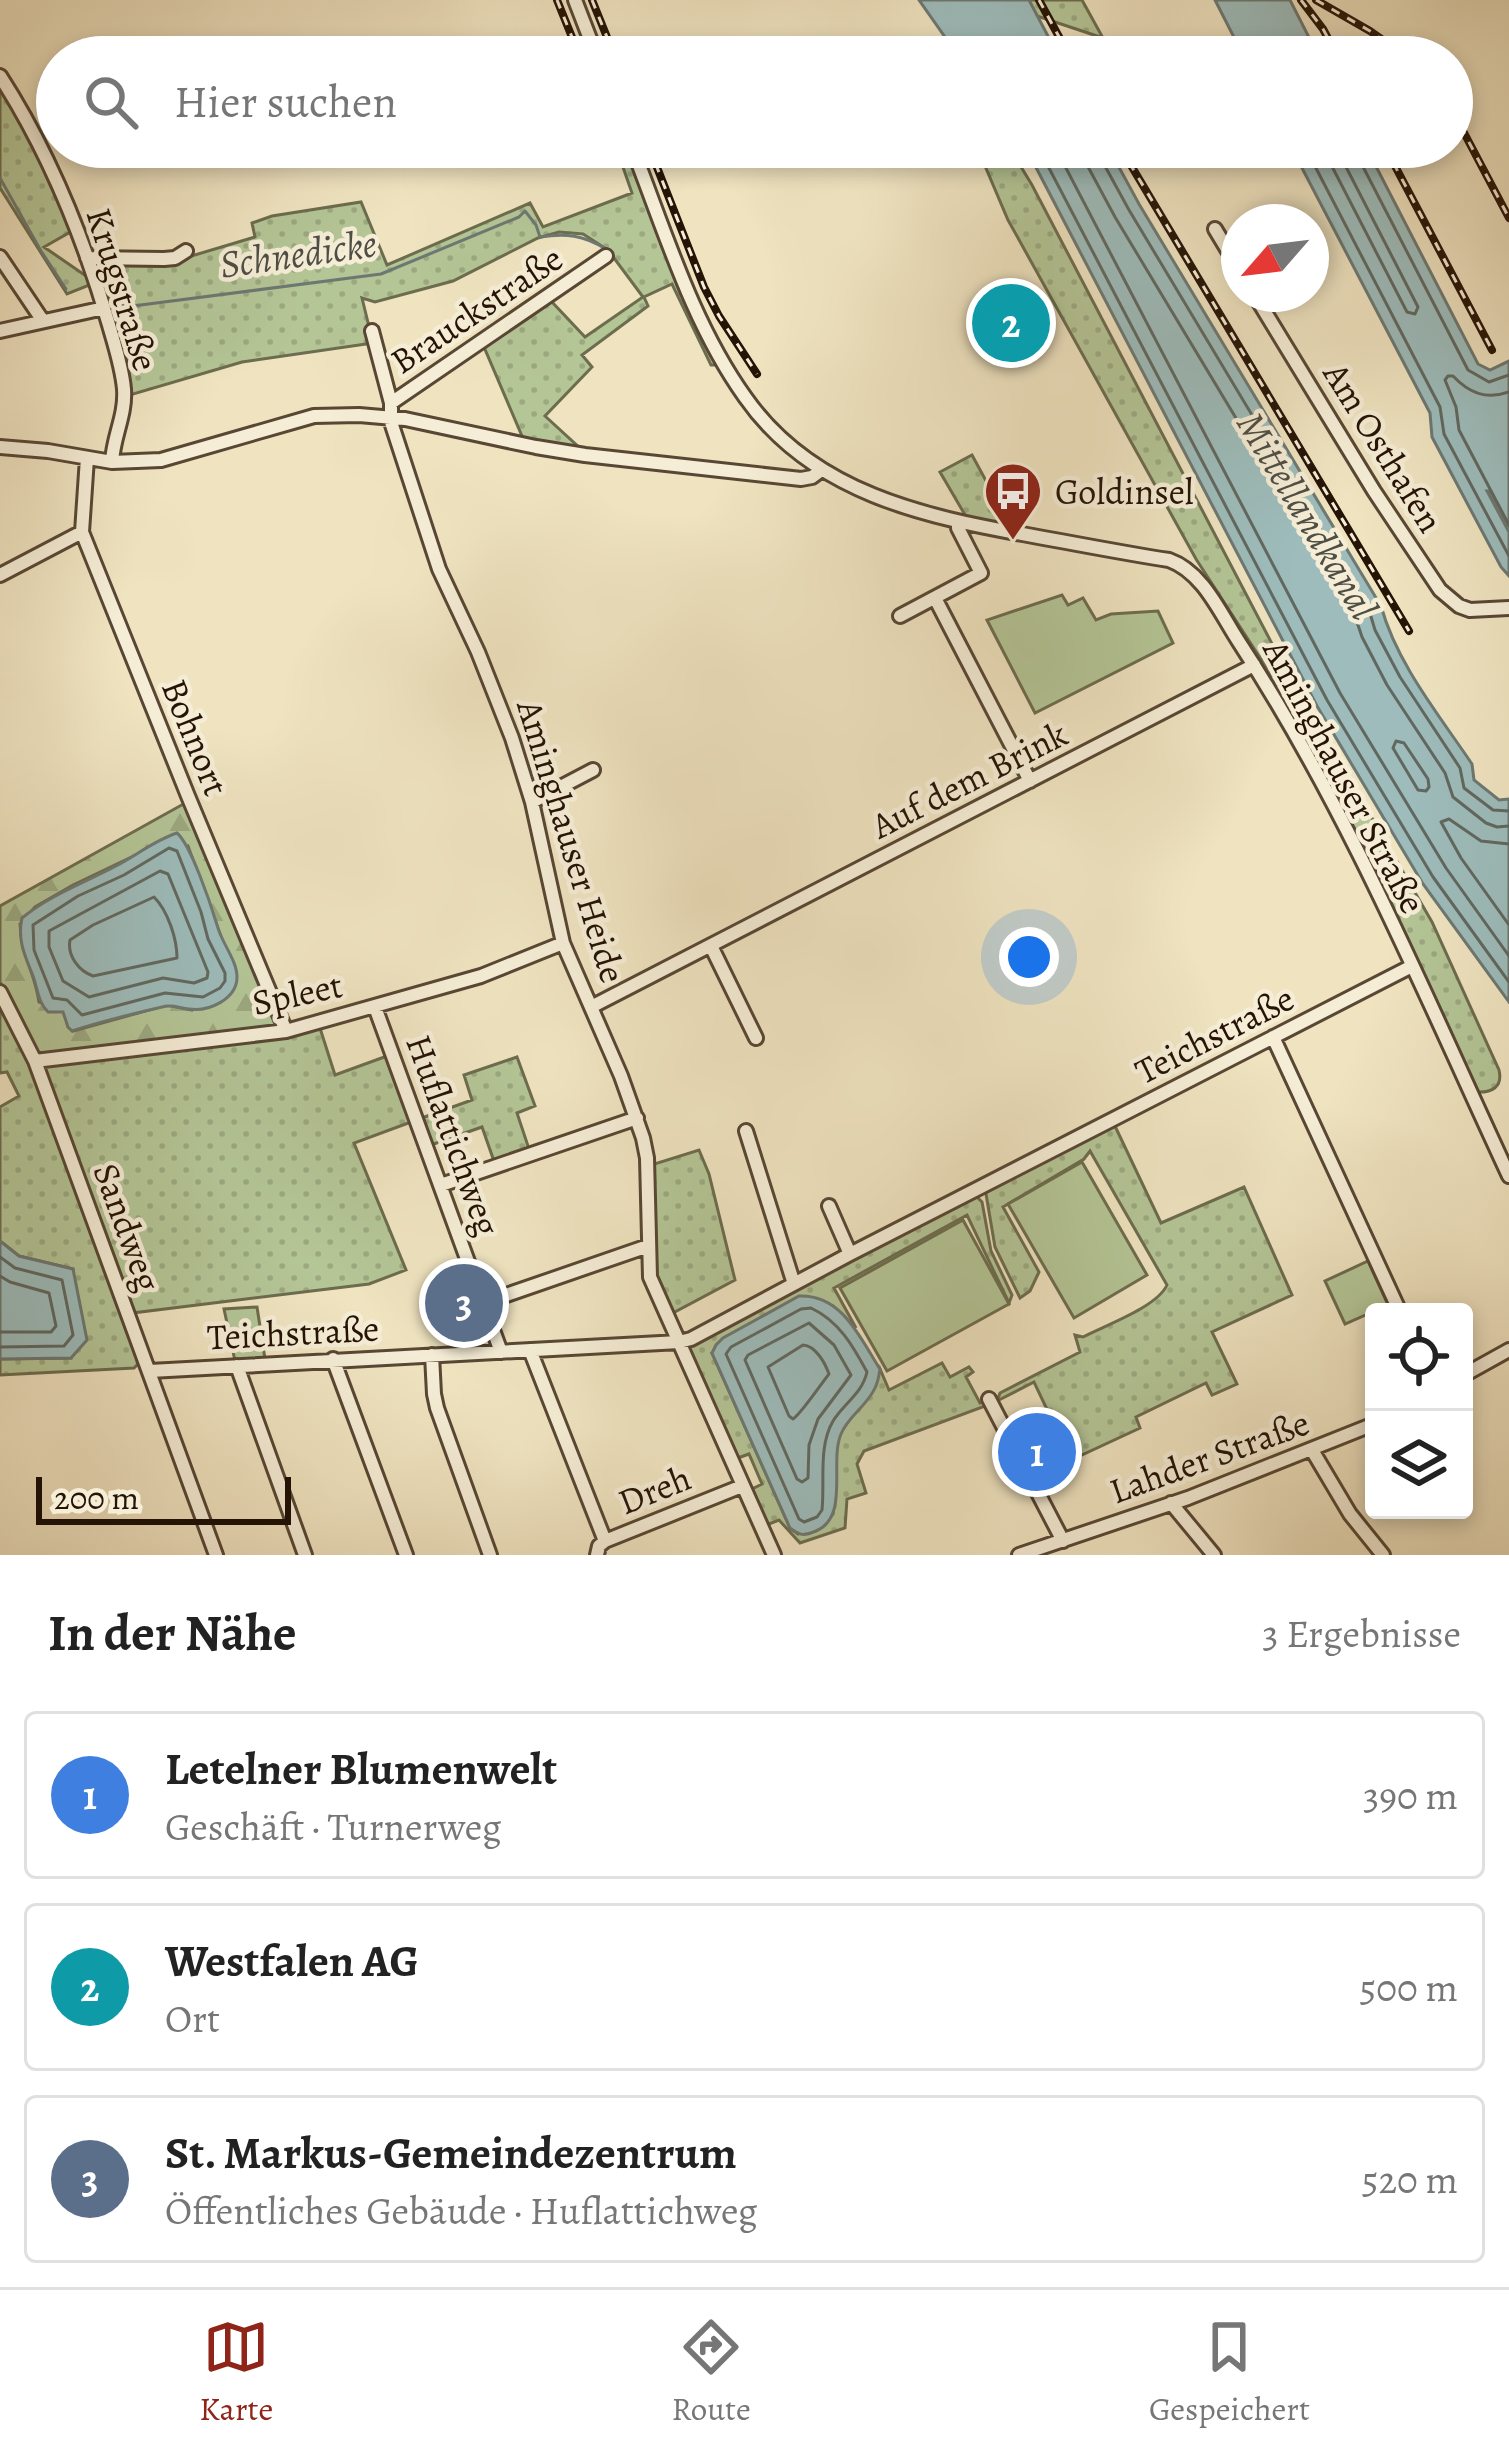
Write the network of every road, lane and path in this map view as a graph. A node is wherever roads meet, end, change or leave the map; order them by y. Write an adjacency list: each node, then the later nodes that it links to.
1 (575, 0): 2 (street)
2 (589, 36)
3 (0, 76): 4 (street, Krugstraße)
4 (36, 137)
5 (49, 168): 12 (street, Krugstraße)
6 (640, 168): 22 (street, Aminghauser Straße)
7 (1215, 229): 8 (street)
8 (1221, 239)
9 (186, 250): 12 (street)
10 (0, 256): 15 (street)
11 (606, 256): 18 (street, Brauckstraße)
12 (87, 258): 13 (street, Krugstraße)
13 (104, 308): 15 (street); 21 (street, Krugstraße)
14 (1265, 312): 27 (street, Am Osthafen)
15 (43, 321): 16 (street)
16 (0, 331)
17 (372, 331): 18 (street, Aminghauser Heide)
18 (391, 410): 21 (street); 22 (street); 32 (street, Aminghauser Heide)
19 (0, 447): 20 (street)
20 (87, 458): 21 (street); 24 (street, Bohnort)
21 (112, 462)
22 (820, 471): 23 (street, Aminghauser Straße)
23 (958, 522): 26 (street); 29 (street, Aminghauser Straße)
24 (82, 532): 25 (street); 39 (street, Bohnort)
25 (0, 575)
26 (935, 598): 28 (street); 31 (street)
27 (1509, 608)
28 (900, 616)
29 (1254, 665): 31 (street, Auf dem Brink); 35 (street, Aminghauser Straße)
30 (593, 770): 32 (street)
31 (1030, 781): 34 (street, Auf dem Brink)
32 (532, 802): 33 (street, Aminghauser Heide)
33 (563, 943): 37 (street, Spleet); 38 (street, Aminghauser Heide)
34 (712, 946): 38 (street, Auf dem Brink); 41 (street)
35 (1412, 966): 40 (street, Teichstraße); 45 (street, Aminghauser Straße)
36 (0, 992): 42 (street, Sandweg)
37 (375, 1007): 39 (street, Spleet); 46 (street, Huflattichweg)
38 (591, 1007): 43 (street, Aminghauser Heide)
39 (286, 1031): 42 (street, Spleet)
40 (1274, 1037): 49 (street, Teichstraße); 52 (street)
41 (756, 1038)
42 (34, 1061): 61 (street, Sandweg)
43 (637, 1118): 46 (street); 48 (street, Aminghauser Heide)
44 (746, 1131): 50 (street)
45 (1509, 1176)
46 (441, 1186): 51 (street, Huflattichweg)
47 (830, 1206): 49 (street)
48 (648, 1246): 51 (street); 53 (street, Aminghauser Heide)
49 (850, 1253): 50 (street, Teichstraße)
50 (794, 1284): 53 (street, Teichstraße)
51 (483, 1303): 56 (street, Huflattichweg)
52 (1396, 1303)
53 (679, 1342): 54 (street, Teichstraße); 65 (street, Aminghauser Heide)
54 (530, 1350): 56 (street, Teichstraße); 68 (street)
55 (1509, 1350): 60 (street)
56 (501, 1352): 57 (street, Teichstraße)
57 (433, 1354): 58 (street, Teichstraße); 72 (street)
58 (333, 1359): 59 (street, Teichstraße); 71 (street)
59 (237, 1366): 61 (street, Teichstraße); 70 (street)
60 (1473, 1370)
61 (150, 1371): 69 (street, Sandweg)
62 (989, 1399): 67 (street)
63 (1365, 1428): 64 (street, Lahder Straße)
64 (1312, 1450): 66 (street, Lahder Straße); 77 (street)
65 (742, 1486): 68 (street, Dreh); 74 (street, Aminghauser Heide)
66 (1172, 1503): 67 (street, Lahder Straße); 76 (street)
67 (1063, 1540): 75 (street, Lahder Straße)
68 (605, 1541): 73 (street, Dreh)
69 (216, 1555)
70 (305, 1555)
71 (406, 1555)
72 (490, 1555)
73 (597, 1555)
74 (774, 1555)
75 (1018, 1555)
76 (1214, 1555)
77 (1383, 1555)

